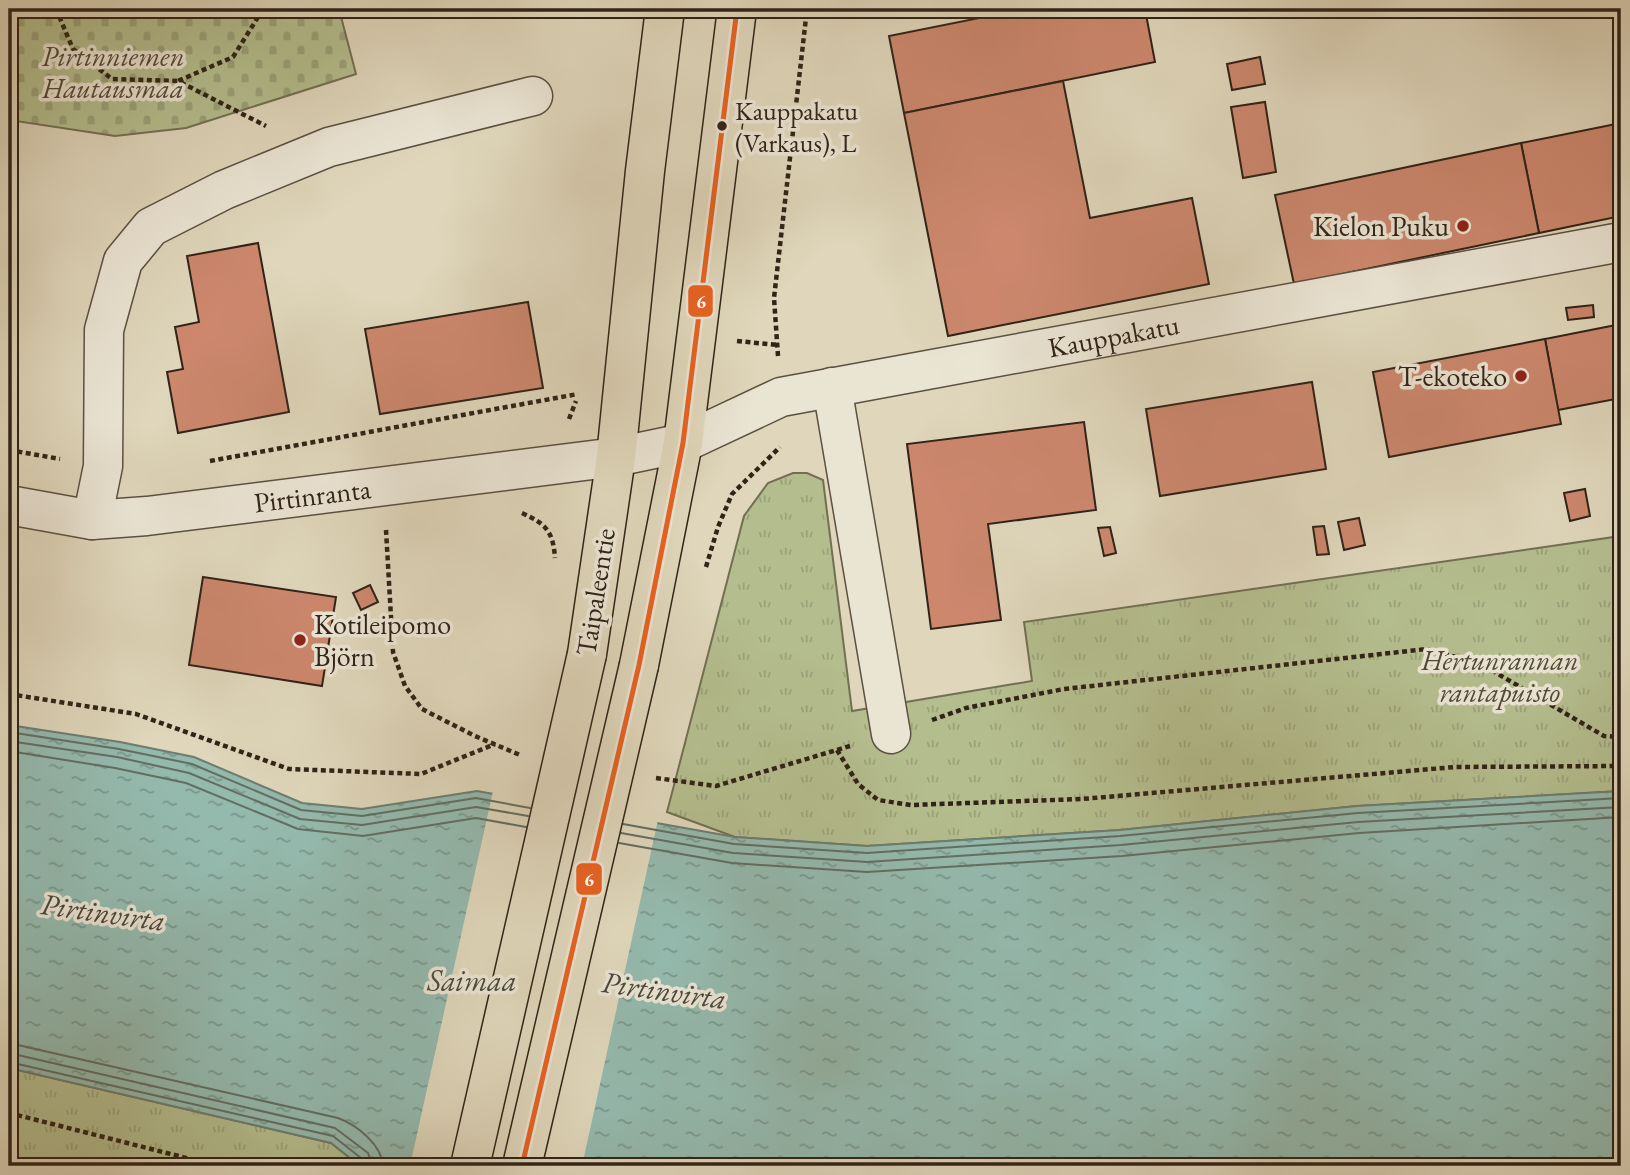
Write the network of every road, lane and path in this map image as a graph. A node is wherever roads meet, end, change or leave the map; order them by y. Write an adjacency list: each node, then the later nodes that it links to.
1 (56, 9): 6 (path)
2 (259, 9): 6 (path)
3 (665, 9): 15 (highway, Taipaleentie)
4 (737, 9): 13 (highway, Taipaleentie)
5 (807, 9): 12 (path)
6 (178, 81): 8 (path)
7 (533, 96): 8 (street)
8 (317, 152): 17 (street)
9 (1621, 242): 10 (street, Kauppakatu)
10 (832, 387): 12 (street, Kauppakatu); 25 (street)
11 (578, 394): 16 (path)
12 (781, 397): 13 (street, Kauppakatu); 22 (path)
13 (683, 443): 15 (street, Kauppakatu); 33 (highway, Taipaleentie, bridge)
14 (9, 450): 17 (path)
15 (616, 457): 20 (street, Pirtinranta); 32 (highway, Taipaleentie, bridge)
16 (207, 462)
17 (103, 466): 20 (street)
18 (9, 505): 20 (street, Pirtinranta)
19 (528, 516): 21 (path)
20 (92, 520)
21 (555, 561)
22 (702, 580)
23 (9, 694): 27 (path)
24 (930, 721): 26 (path)
25 (891, 734)
26 (1621, 737)
27 (495, 744)
28 (837, 750): 29 (path)
29 (1621, 766)
30 (9, 1112): 31 (path)
31 (218, 1166)
32 (470, 1166)
33 (522, 1166)

